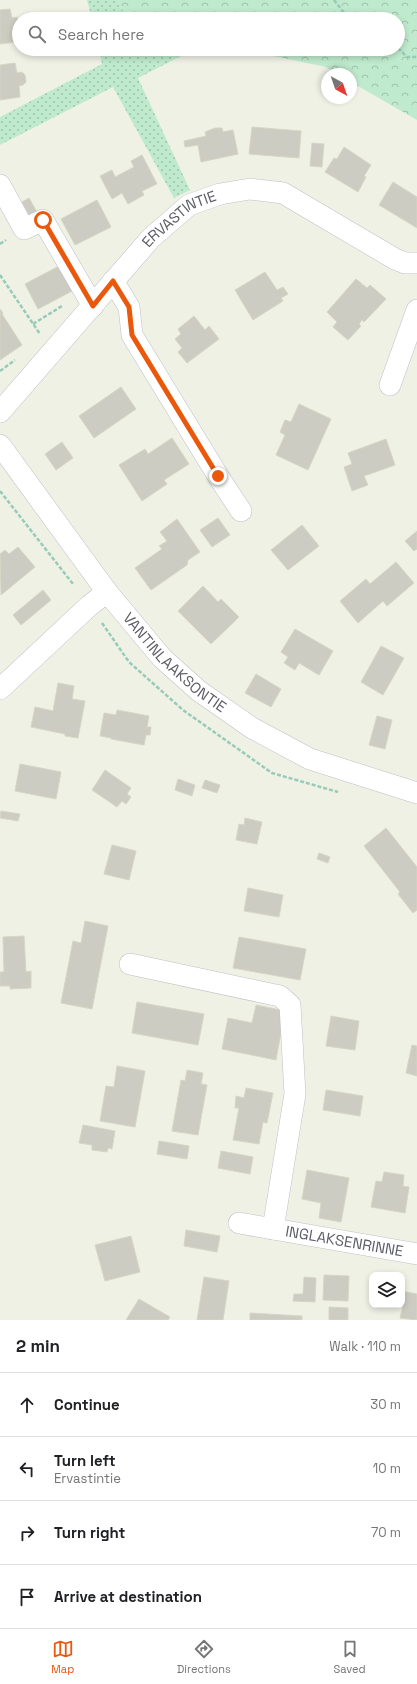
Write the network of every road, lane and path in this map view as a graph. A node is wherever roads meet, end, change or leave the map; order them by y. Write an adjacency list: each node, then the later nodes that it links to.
1 (334, 0): 2 (path)
2 (343, 12)
3 (405, 55): 4 (path)
4 (417, 57)
5 (0, 185): 9 (street)
6 (417, 263): 8 (street, ERVASTINTIE)
7 (0, 275): 11 (path)
8 (113, 281): 9 (street, ERVASTINTIE); 18 (street)
9 (88, 299): 11 (path); 16 (street, ERVASTINTIE)
10 (417, 310): 15 (street)
11 (34, 324): 12 (path)
12 (44, 339)
13 (19, 357): 14 (path)
14 (0, 371)
15 (390, 385)
16 (0, 412)
17 (0, 445): 19 (street, VANTINLAAKSONTIE)
18 (242, 511)
19 (107, 592): 20 (street); 21 (street, VANTINLAAKSONTIE)
20 (0, 690)
21 (417, 793)
22 (130, 964): 24 (street, INGLAKSENRINNE)
23 (239, 1223): 24 (street, INGLAKSENRINNE)
24 (273, 1229): 25 (street, INGLAKSENRINNE)
25 (417, 1254)

